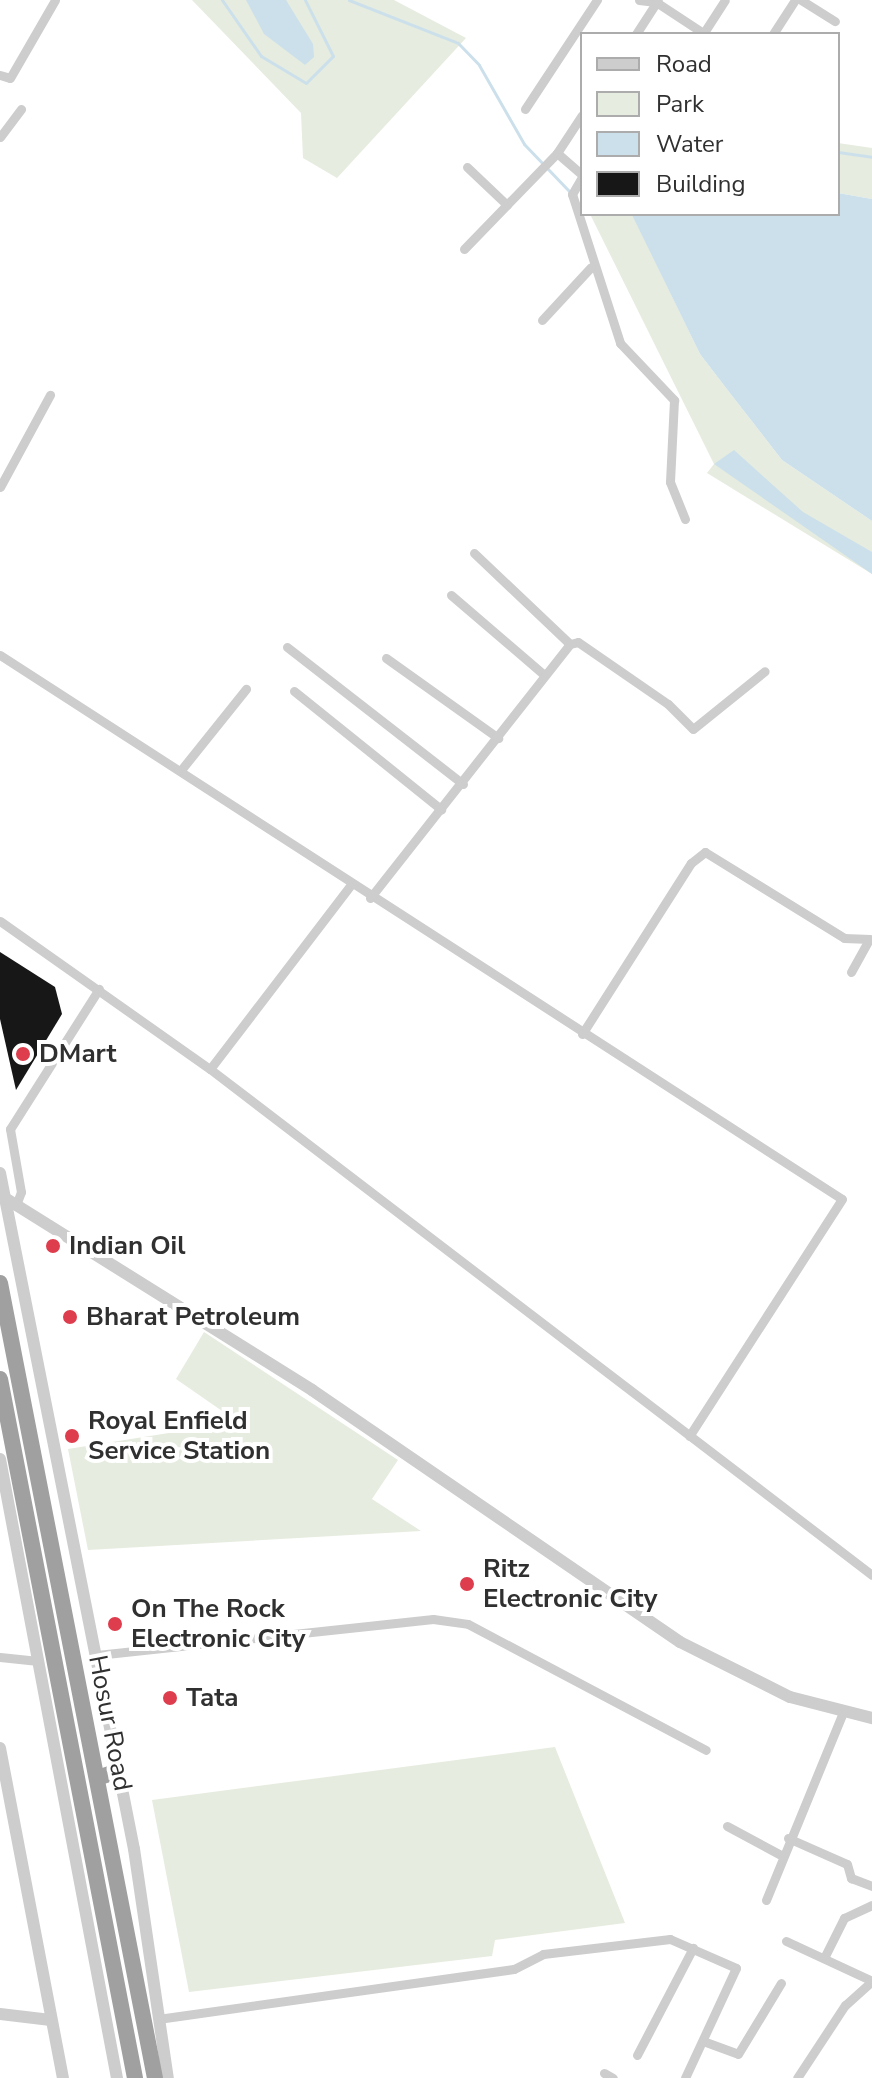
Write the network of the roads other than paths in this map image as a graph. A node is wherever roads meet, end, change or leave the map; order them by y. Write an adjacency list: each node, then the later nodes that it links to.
1 (55, 0): 13 (street)
2 (597, 0): 15 (street)
3 (639, 0): 7 (street)
4 (725, 0): 11 (street)
5 (795, 0): 12 (street)
6 (801, 0): 8 (street)
7 (658, 1): 9 (street); 10 (street)
8 (835, 21)
9 (637, 32)
10 (702, 32)
11 (704, 32)
12 (774, 32)
13 (0, 75)
14 (21, 109): 17 (street)
15 (525, 109)
16 (580, 118): 18 (street)
17 (0, 137)
18 (557, 153): 20 (street); 22 (street)
19 (467, 167): 22 (street)
20 (580, 174)
21 (580, 180): 24 (street)
22 (507, 205): 23 (street)
23 (464, 249)
24 (591, 267): 25 (street); 28 (street)
25 (542, 320)
26 (50, 395): 27 (street)
27 (0, 487)
28 (685, 519)
29 (474, 553): 31 (street)
30 (451, 595): 36 (street)
31 (570, 644): 35 (street); 36 (street)
32 (287, 647): 41 (street)
33 (0, 655): 40 (street)
34 (386, 658): 39 (street)
35 (765, 671)
36 (542, 673): 39 (street)
37 (246, 689): 40 (street)
38 (294, 691): 42 (street)
39 (498, 738): 41 (street)
40 (181, 770): 43 (street)
41 (463, 784): 42 (street)
42 (441, 809): 44 (street)
43 (350, 886): 44 (street); 50 (street)
44 (370, 898): 49 (street)
45 (0, 921): 48 (street)
46 (871, 937): 47 (street); 49 (street)
47 (851, 972)
48 (99, 989): 50 (street); 52 (street)
49 (582, 1034): 55 (street)
50 (210, 1069): 55 (street)
51 (0, 1173): 52 (street)
52 (10, 1202): 60 (street); 63 (street)
53 (0, 1283): 68 (highway, Hosur Road)
54 (0, 1379): 86 (highway, Hosur Road)
55 (689, 1436): 59 (street)
56 (0, 1464): 58 (street)
57 (0, 1546): 58 (street)
58 (14, 1548): 62 (street)
59 (872, 1575)
60 (97, 1655): 66 (street); 67 (street)
61 (0, 1657): 62 (street)
62 (36, 1661): 85 (street)
63 (843, 1712): 64 (street); 70 (street)
64 (872, 1718)
65 (0, 1748): 81 (street)
66 (706, 1750)
67 (118, 1765): 68 (highway); 80 (street)
68 (97, 1778): 87 (highway, Hosur Road)
69 (727, 1826): 71 (street)
70 (788, 1838): 71 (street); 72 (street)
71 (779, 1854): 73 (street)
72 (872, 1886)
73 (766, 1900)
74 (872, 1905): 77 (street)
75 (786, 1941): 77 (street)
76 (693, 1948): 80 (street); 82 (street); 83 (street)
77 (824, 1958): 90 (street)
78 (781, 1983): 82 (street)
79 (0, 2014): 81 (street)
80 (158, 2019): 88 (street)
81 (51, 2020): 84 (street)
82 (703, 2041): 89 (street)
83 (637, 2055)
84 (63, 2078)
85 (117, 2078)
86 (135, 2078)
87 (155, 2078)
88 (168, 2078)
89 (685, 2078)
90 (797, 2078)

